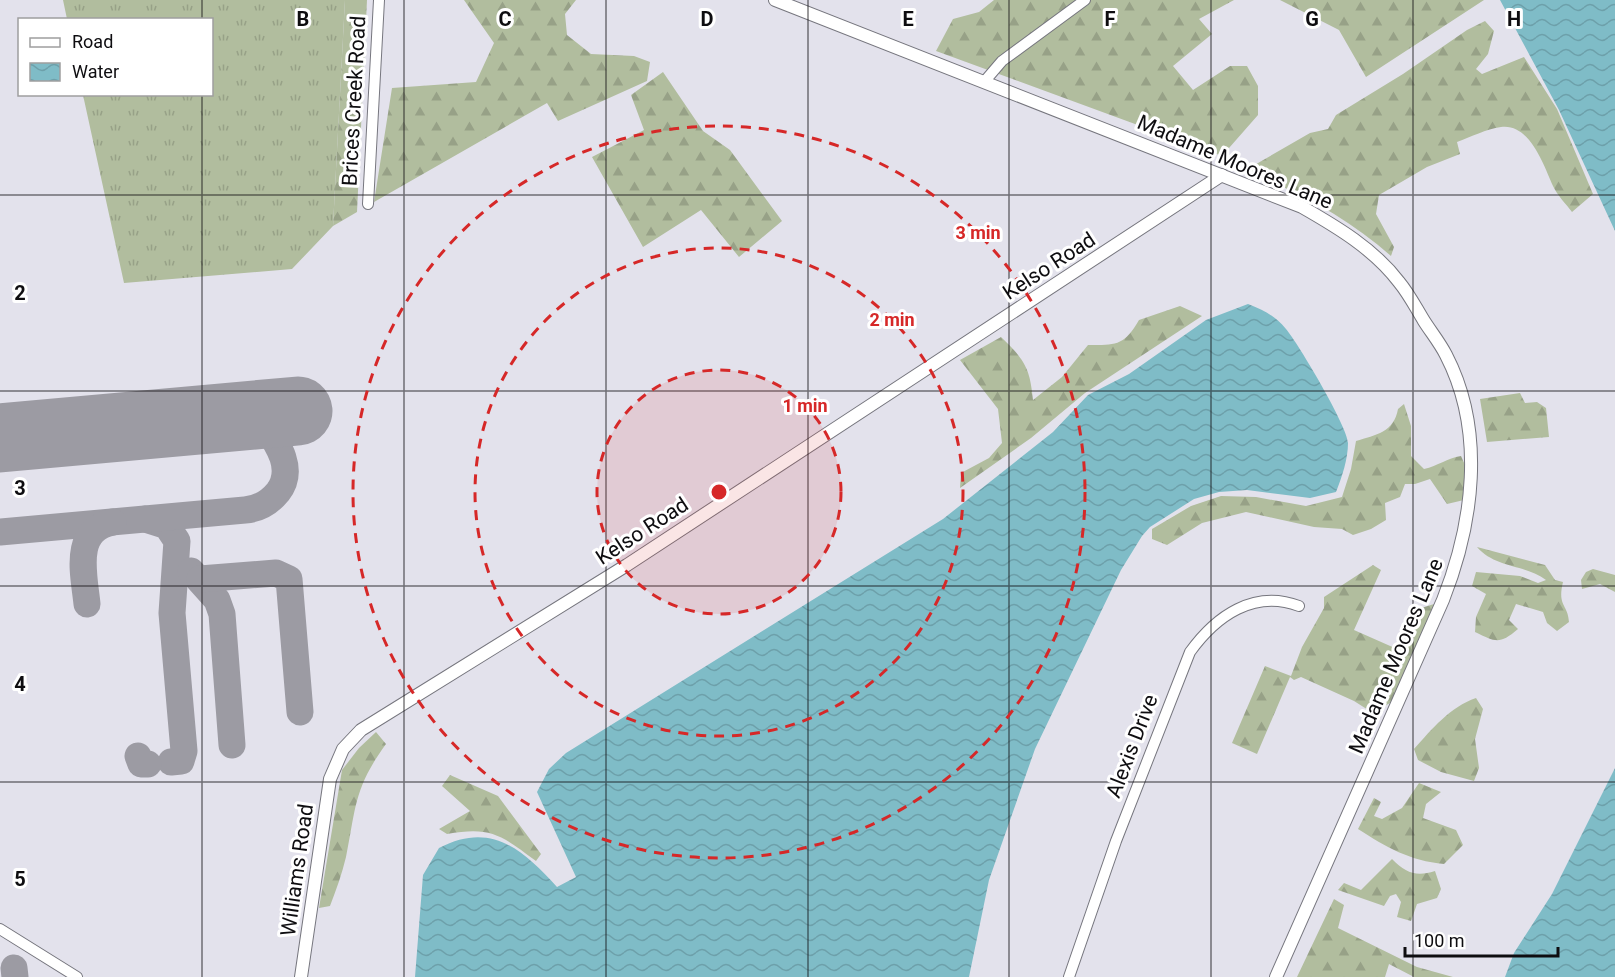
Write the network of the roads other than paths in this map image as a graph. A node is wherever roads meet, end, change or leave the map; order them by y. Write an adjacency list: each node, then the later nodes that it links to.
1 (380, 0): 6 (street, Brices Creek Road)
2 (775, 0): 4 (street, Madame Moores Lane)
3 (1085, 0): 4 (street)
4 (984, 82): 5 (street, Madame Moores Lane)
5 (1222, 175): 8 (street, Kelso Road); 13 (street, Madame Moores Lane)
6 (368, 204)
7 (1299, 606): 12 (street, Alexis Drive)
8 (333, 769): 11 (street, Williams Road)
9 (0, 929): 10 (street)
10 (77, 977)
11 (301, 977)
12 (1069, 977)
13 (1276, 977)

